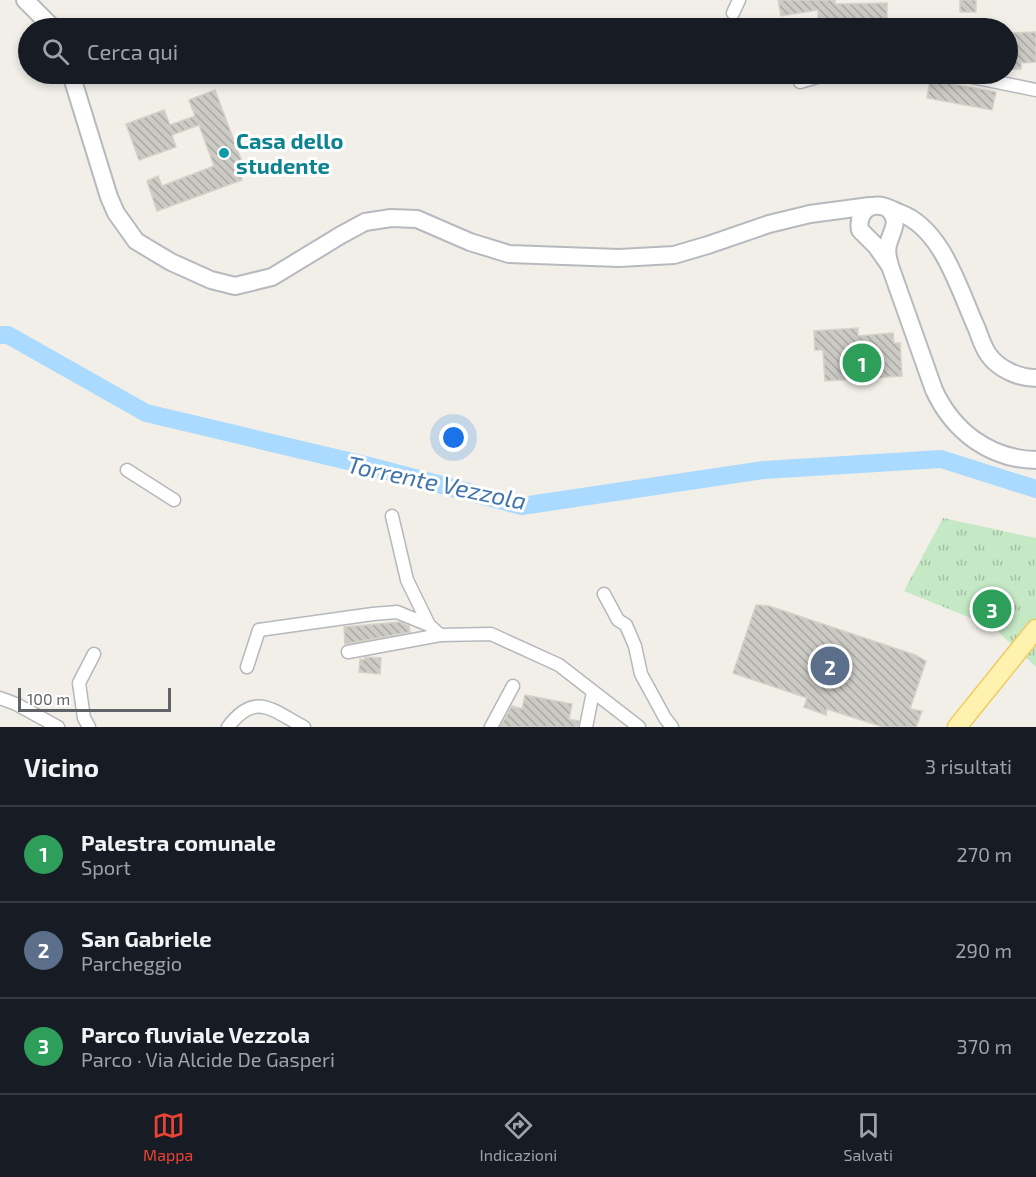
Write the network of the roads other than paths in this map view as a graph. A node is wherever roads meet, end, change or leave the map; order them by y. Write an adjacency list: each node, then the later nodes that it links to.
1 (25, 0): 4 (street)
2 (740, 0): 3 (street)
3 (733, 13)
4 (43, 18)
5 (74, 84): 9 (street)
6 (1007, 84): 7 (street)
7 (1036, 90)
8 (879, 207): 9 (street); 10 (street); 11 (street); 12 (street)
9 (769, 224): 12 (street)
10 (921, 225): 11 (street); 14 (street)
11 (893, 232): 12 (street); 13 (street)
12 (864, 235): 13 (street)
13 (890, 266): 15 (street)
14 (1036, 378)
15 (1036, 460)
16 (127, 470): 17 (street)
17 (174, 500)
18 (392, 516): 20 (street)
19 (604, 594): 36 (street)
20 (429, 625): 22 (street); 25 (street)
21 (1036, 629): 37 (main road)
22 (440, 635): 23 (street); 27 (street)
23 (348, 652)
24 (94, 654): 31 (street)
25 (247, 667)
26 (513, 686): 34 (street)
27 (593, 692): 29 (street); 35 (street)
28 (0, 698): 30 (street)
29 (587, 722)
30 (58, 727)
31 (89, 727)
32 (228, 727): 33 (street)
33 (304, 727)
34 (491, 727)
35 (639, 727)
36 (672, 727)
37 (957, 727)

